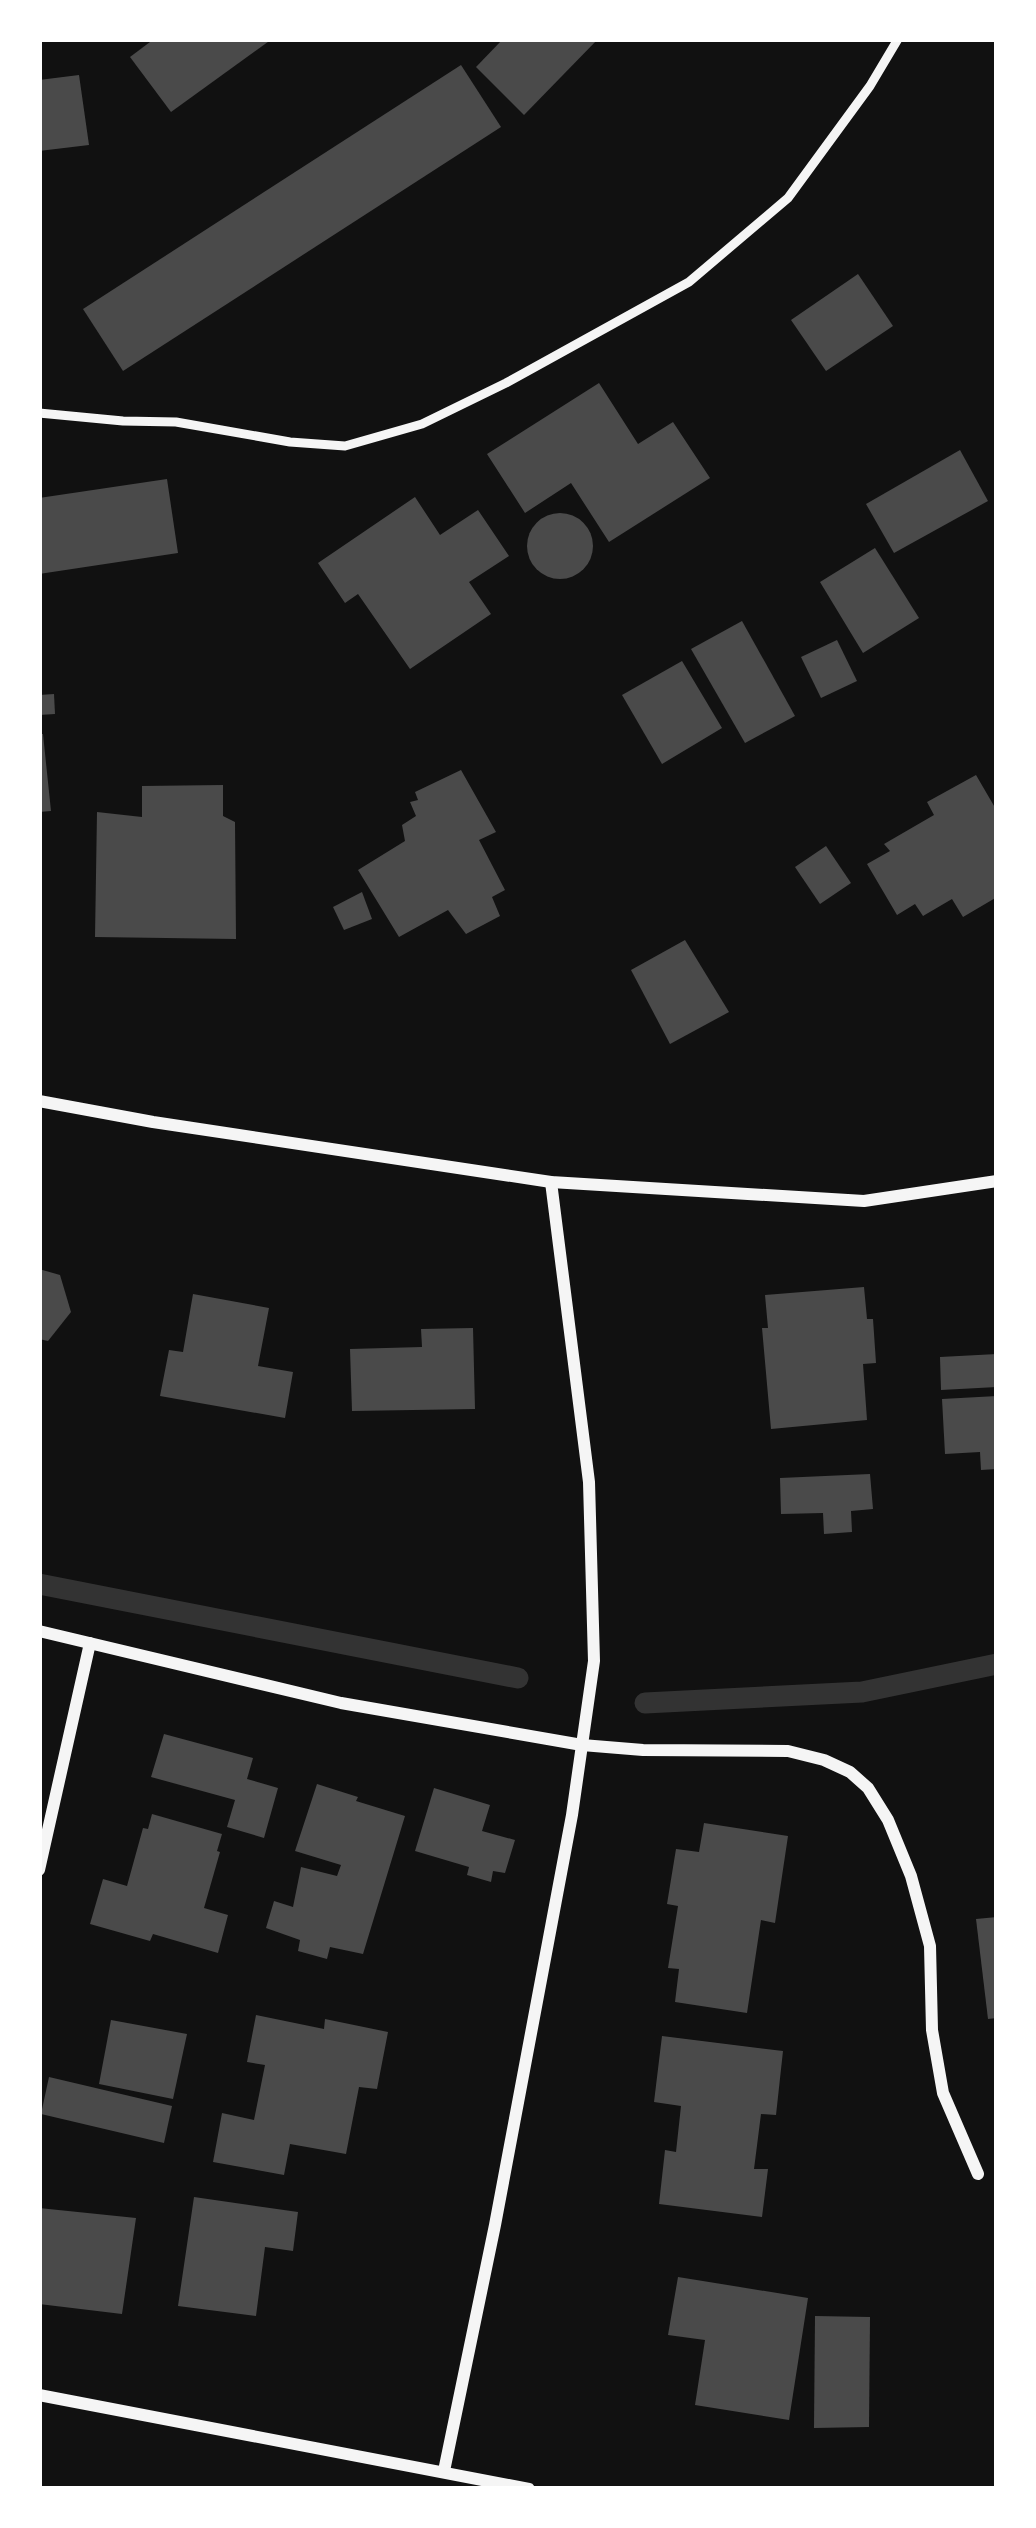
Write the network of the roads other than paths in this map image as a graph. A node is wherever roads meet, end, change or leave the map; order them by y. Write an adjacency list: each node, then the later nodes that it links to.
1 (898, 39): 2 (lane)
2 (39, 412)
3 (39, 1101): 5 (street)
4 (997, 1181): 5 (street)
5 (551, 1182): 8 (street)
6 (39, 1631): 7 (street)
7 (90, 1643): 8 (street); 9 (street)
8 (581, 1745): 10 (street); 12 (street)
9 (39, 1870)
10 (978, 2174)
11 (39, 2395): 12 (street)
12 (444, 2471): 13 (street)
13 (530, 2489)

